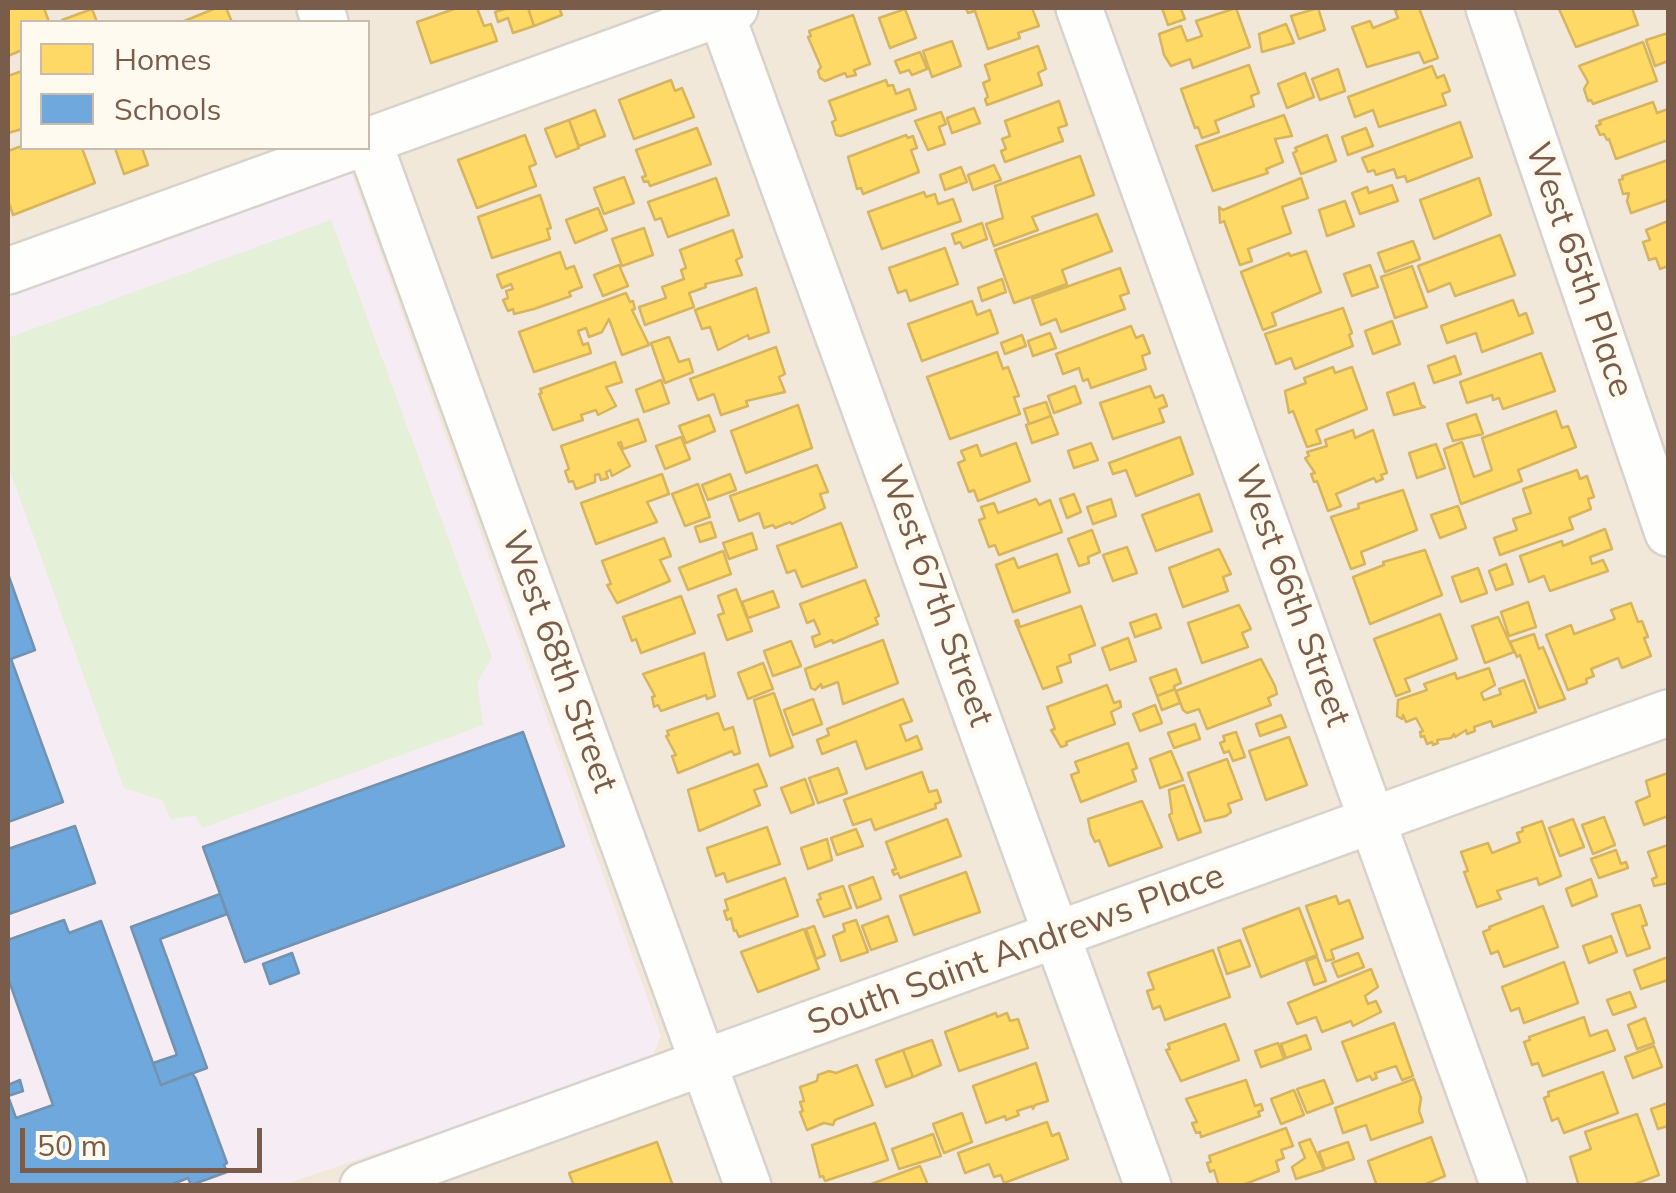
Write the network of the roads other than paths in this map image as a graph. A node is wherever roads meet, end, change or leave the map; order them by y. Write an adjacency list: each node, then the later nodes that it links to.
1 (1080, 8): 10 (street, West 66th Street)
2 (1489, 8): 8 (street, West 65th Place)
3 (725, 9): 4 (street); 11 (street, West 67th Street)
4 (370, 139)
5 (370, 145): 12 (street, West 68th Street)
6 (343, 150): 7 (street)
7 (8, 271)
8 (1668, 533)
9 (1668, 713): 10 (street, South Saint Andrews Place)
10 (1374, 822): 11 (street, South Saint Andrews Place); 16 (street, West 66th Street)
11 (1058, 933): 12 (street, South Saint Andrews Place); 15 (street, West 67th Street)
12 (705, 1062): 13 (street, South Saint Andrews Place); 14 (street, West 68th Street)
13 (363, 1186)
14 (748, 1186)
15 (1148, 1186)
16 (1504, 1186)

